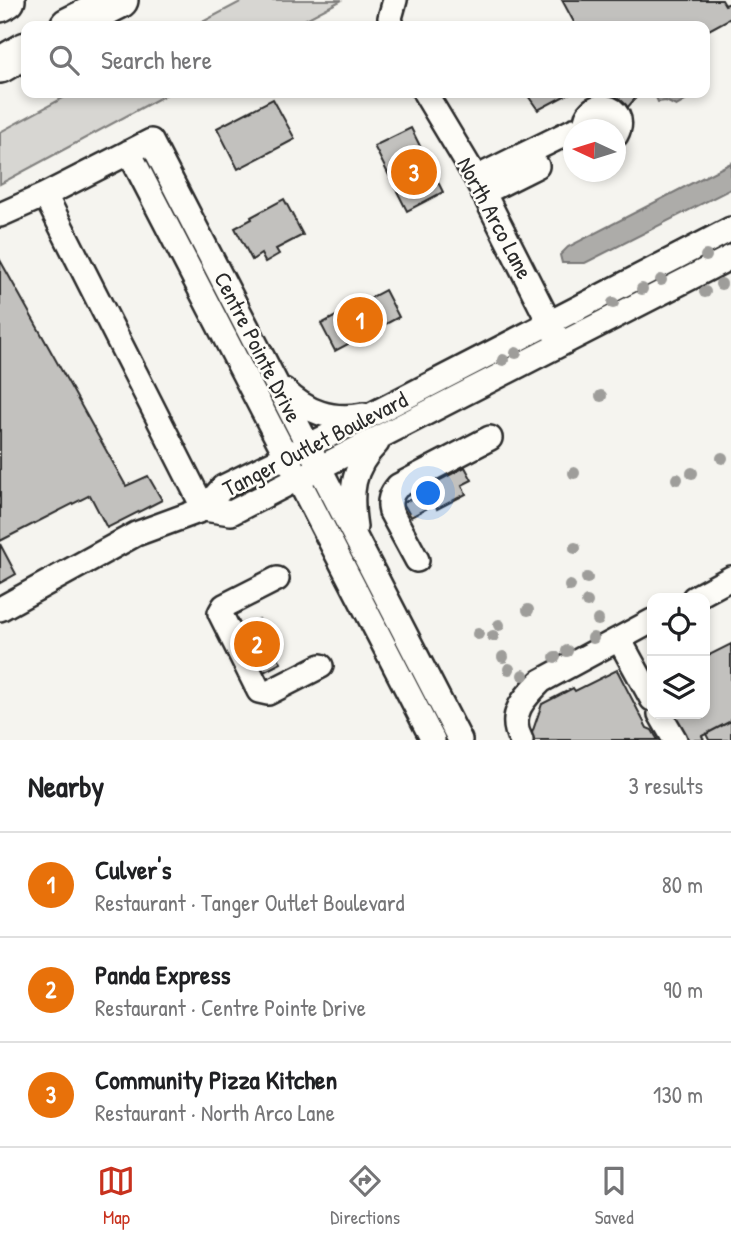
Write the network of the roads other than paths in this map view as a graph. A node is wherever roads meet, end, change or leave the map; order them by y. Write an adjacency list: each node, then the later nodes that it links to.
1 (8, 0): 4 (highway)
2 (120, 0): 5 (highway)
3 (395, 0): 6 (street)
4 (0, 4)
5 (78, 21)
6 (391, 21)
7 (21, 50): 9 (highway)
8 (21, 51): 10 (highway)
9 (0, 60)
10 (0, 65)
11 (428, 98): 17 (street, North Arco Lane)
12 (585, 119): 13 (street)
13 (619, 119)
14 (563, 138): 17 (street)
15 (563, 151): 17 (street)
16 (130, 152): 18 (street); 24 (street, Centre Pointe Drive); 29 (street, Centre Pointe Drive)
17 (480, 185): 22 (street, North Arco Lane)
18 (45, 195): 19 (street); 32 (street)
19 (0, 215)
20 (731, 230): 22 (street, Tanger Outlet Boulevard)
21 (731, 257): 23 (street, Tanger Outlet Boulevard)
22 (549, 323): 23 (street, North Arco Lane); 25 (street, Tanger Outlet Boulevard)
23 (561, 345): 26 (street, Tanger Outlet Boulevard)
24 (275, 382): 25 (street); 28 (street, Centre Pointe Drive)
25 (373, 414): 28 (street, Tanger Outlet Boulevard)
26 (384, 436): 30 (street, Tanger Outlet Boulevard); 33 (street)
27 (490, 438): 34 (street)
28 (309, 446): 29 (street, Tanger Outlet Boulevard); 30 (street, Centre Pointe Drive)
29 (286, 456): 31 (street, Centre Pointe Drive); 32 (street, Tanger Outlet Boulevard)
30 (320, 468): 31 (street, Tanger Outlet Boulevard); 33 (street, Centre Pointe Drive)
31 (298, 479): 32 (street, Tanger Outlet Boulevard); 44 (street, Centre Pointe Drive)
32 (204, 509): 38 (street)
33 (356, 539): 45 (street, Centre Pointe Drive)
34 (417, 560)
35 (731, 578): 37 (street)
36 (277, 579): 41 (street)
37 (703, 593)
38 (0, 609)
39 (647, 624): 40 (street)
40 (619, 639): 42 (street); 46 (street)
41 (321, 666)
42 (647, 690)
43 (663, 719): 47 (street)
44 (433, 740)
45 (460, 740)
46 (521, 740)
47 (675, 740)

